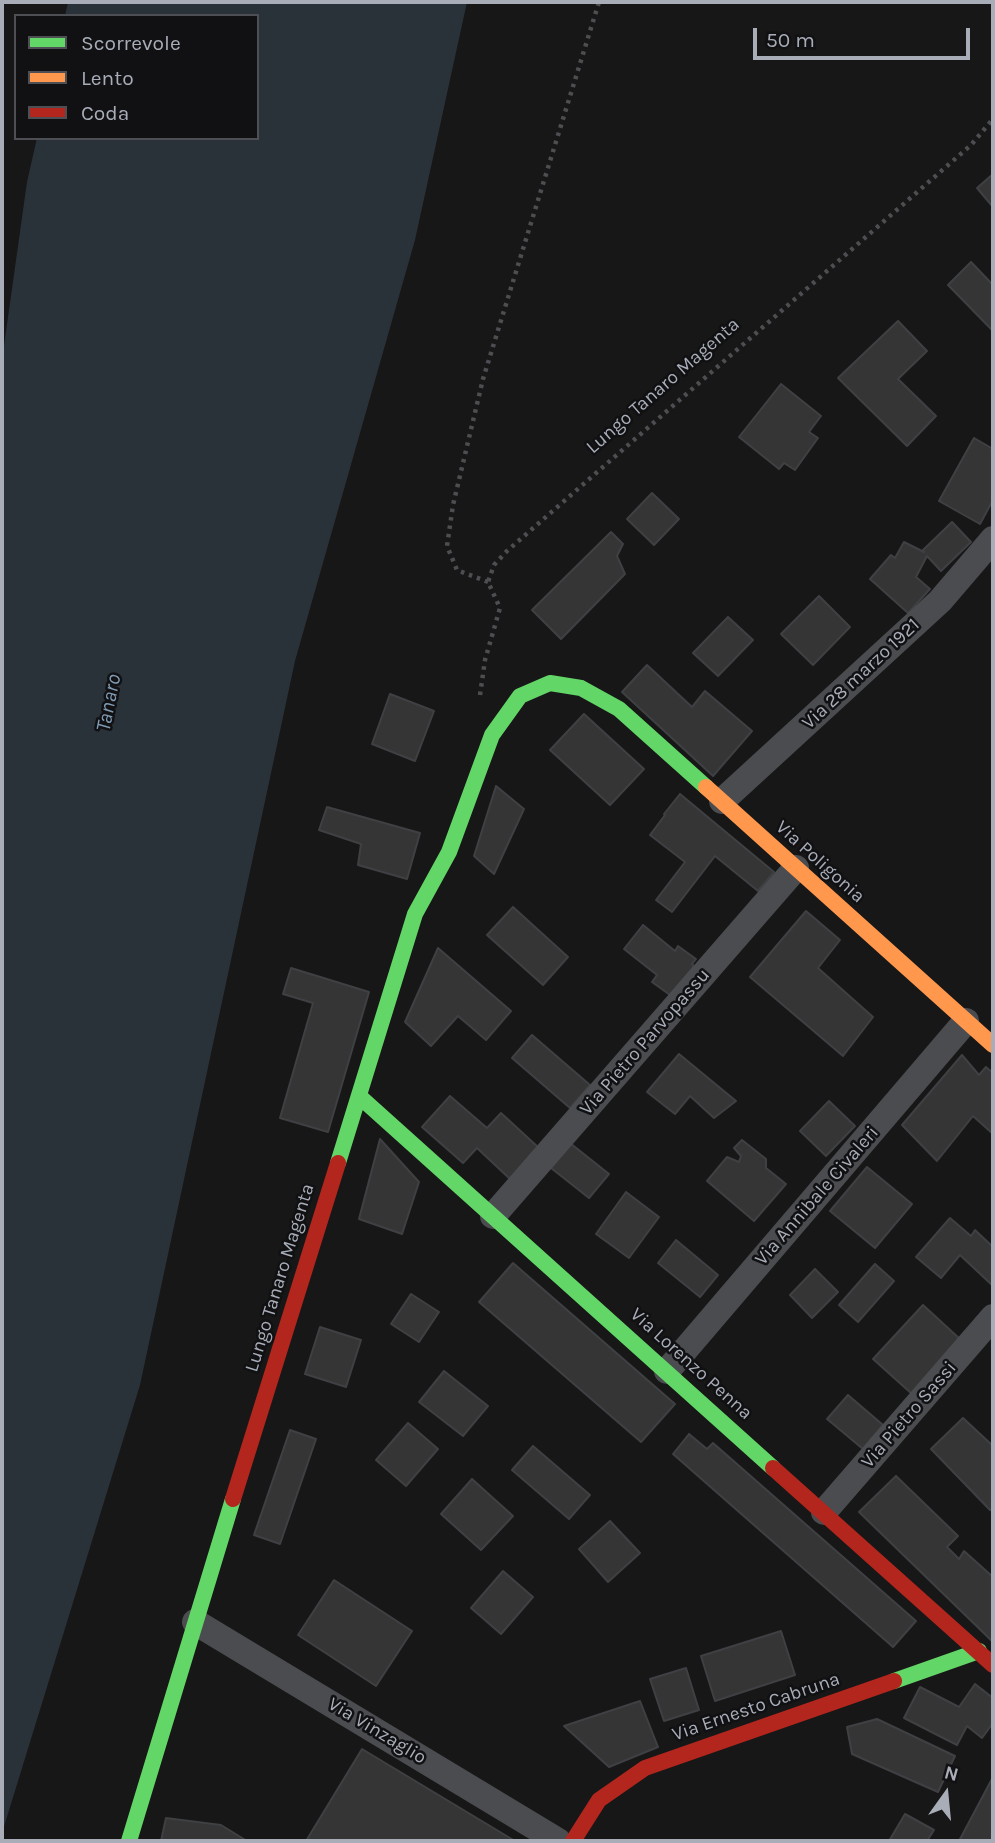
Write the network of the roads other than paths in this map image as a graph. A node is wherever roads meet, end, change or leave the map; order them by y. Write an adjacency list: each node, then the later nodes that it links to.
1 (993, 539): 3 (street, Via 28 marzo 1921)
2 (620, 709): 3 (street, Via Poligonia); 7 (street, Lungo Tanaro Magenta)
3 (722, 801): 4 (street, Via Poligonia)
4 (796, 868): 5 (street, Via Poligonia); 8 (street, Via Pietro Parvopassu)
5 (966, 1021): 6 (street, Via Poligonia); 10 (street, Via Annibale Civaleri)
6 (993, 1045)
7 (359, 1096): 8 (street, Via Lorenzo Penna); 12 (street, Lungo Tanaro Magenta)
8 (493, 1216): 10 (street, Via Lorenzo Penna)
9 (993, 1317): 11 (street, Via Pietro Sassi)
10 (667, 1371): 11 (street, Via Lorenzo Penna)
11 (824, 1512): 13 (street, Via Lorenzo Penna)
12 (195, 1622): 15 (street, Lungo Tanaro Magenta); 16 (street, Via Vinzaglio)
13 (979, 1651): 14 (street, Via Lorenzo Penna); 17 (street, Via Ernesto Cabruna)
14 (993, 1665)
15 (130, 1841)
16 (558, 1841)
17 (573, 1841)

